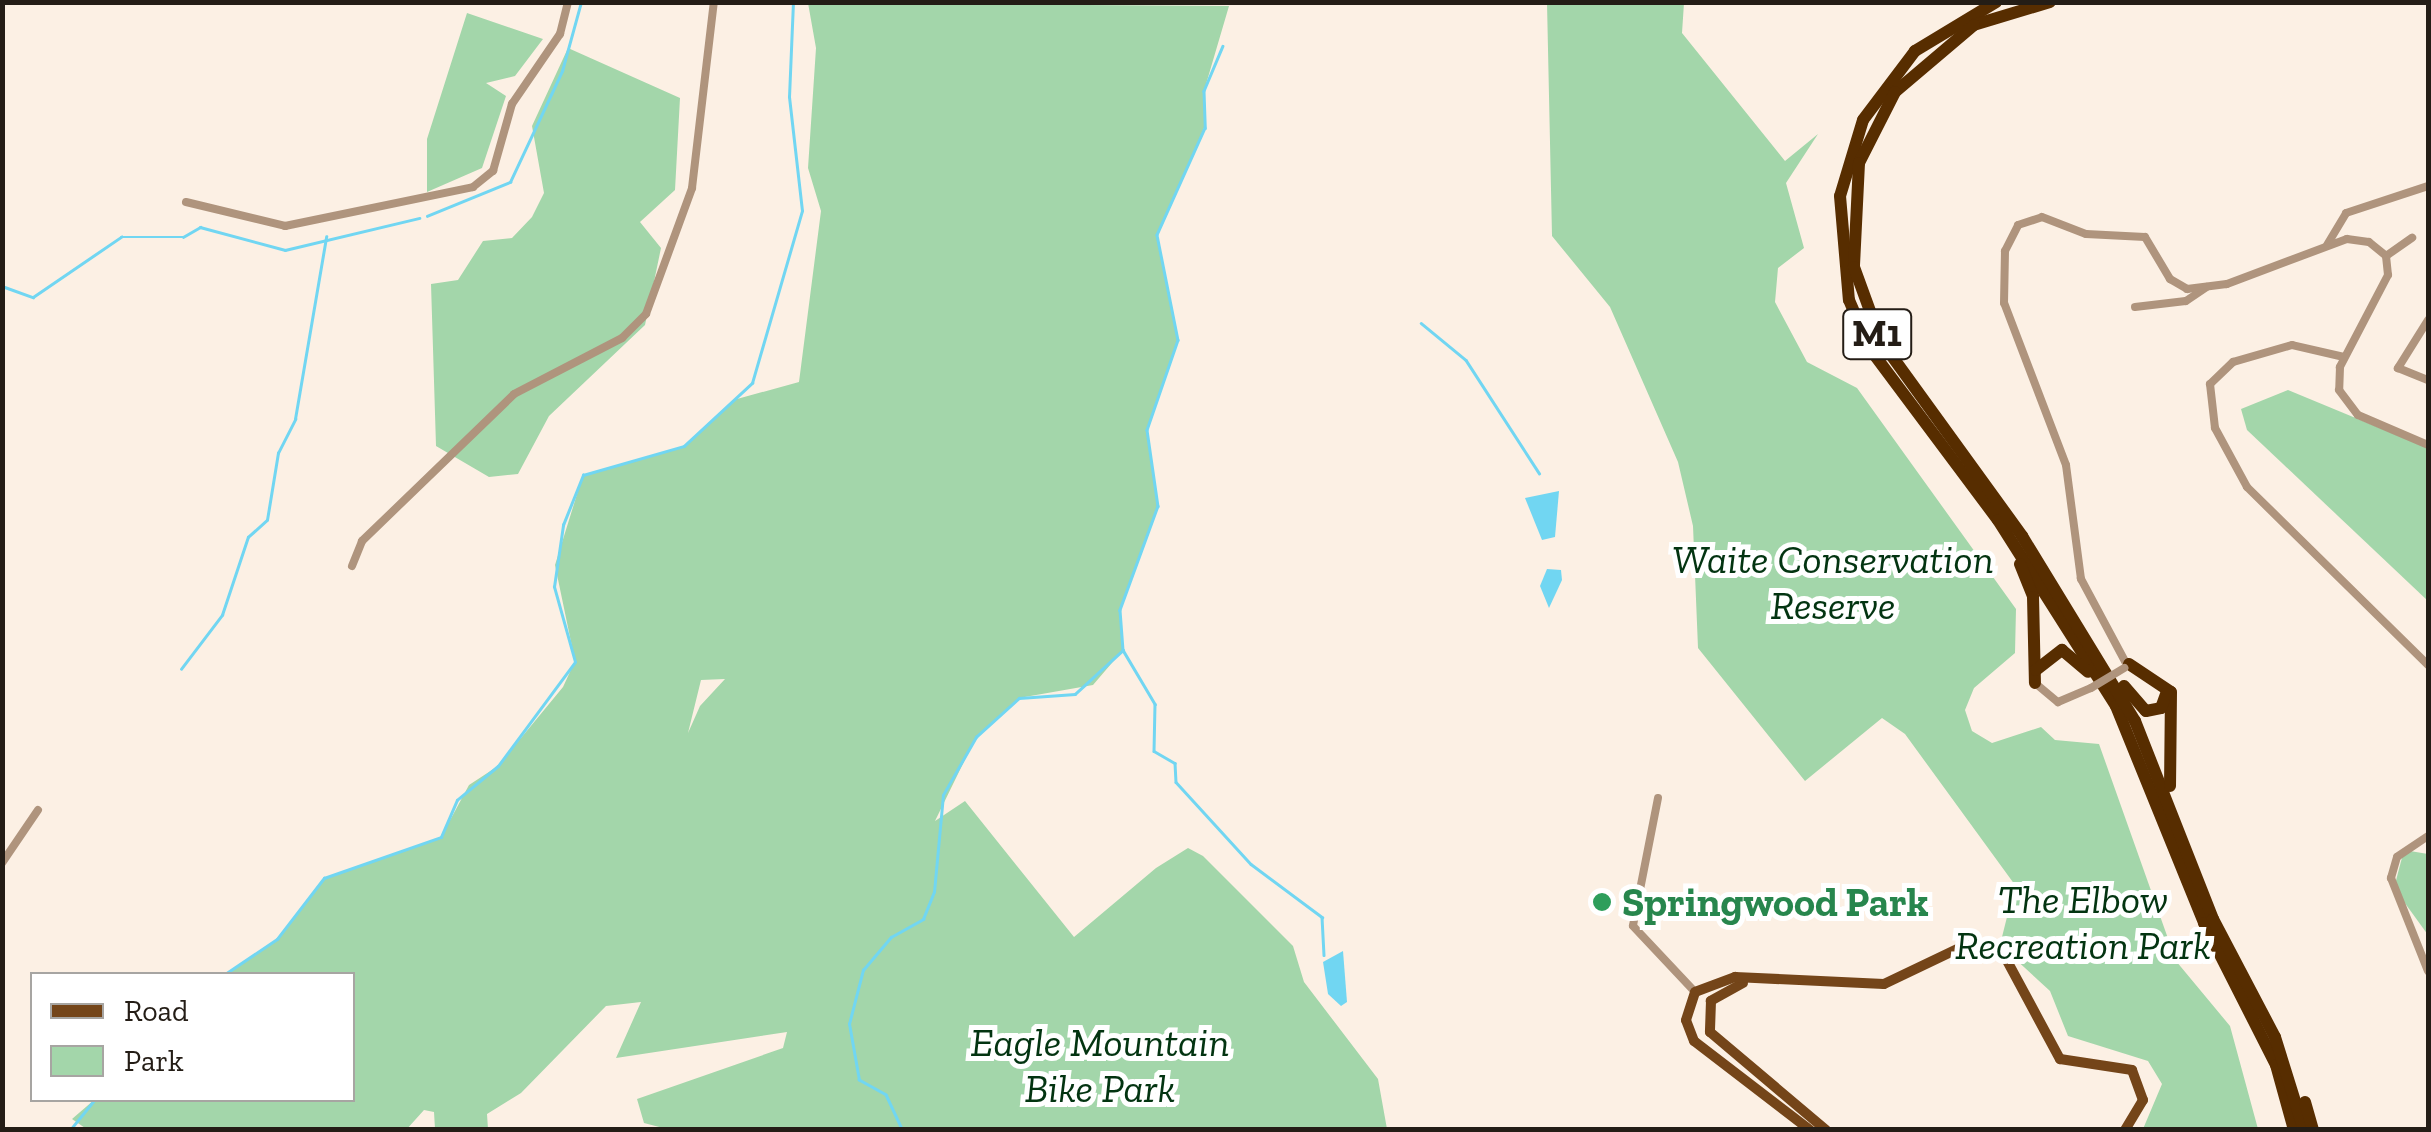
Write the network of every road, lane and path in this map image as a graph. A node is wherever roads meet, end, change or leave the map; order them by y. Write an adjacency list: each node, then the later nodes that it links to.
1 (568, 2): 6 (street)
2 (714, 2): 17 (street)
3 (1996, 2): 16 (highway, M1)
4 (2050, 2): 18 (highway, M1)
5 (2428, 186): 8 (street)
6 (186, 202)
7 (2412, 238): 9 (street)
8 (2327, 246): 9 (street); 10 (street)
9 (2386, 256): 13 (street)
10 (2207, 287): 11 (street); 20 (street)
11 (2135, 307)
12 (2428, 320): 14 (street)
13 (2344, 357): 15 (street); 19 (street)
14 (2428, 380)
15 (2428, 444)
16 (1968, 476): 21 (highway); 22 (highway, M1)
17 (352, 566)
18 (2073, 615): 20 (highway); 27 (highway, M1)
19 (2428, 665)
20 (2126, 666): 21 (street, bridge); 27 (highway)
21 (2035, 683): 22 (highway)
22 (2151, 782): 37 (highway, M1)
23 (1658, 798): 29 (street)
24 (38, 810): 26 (street)
25 (2428, 836): 28 (street)
26 (2, 862)
27 (2202, 894): 32 (highway, M1)
28 (2428, 971)
29 (1696, 992): 30 (main road); 31 (main road); 33 (main road); 36 (main road)
30 (1718, 992): 31 (main road); 35 (main road)
31 (1709, 1004): 34 (main road)
32 (2274, 1037): 38 (highway, M1); 39 (highway)
33 (1810, 1130)
34 (1826, 1130)
35 (2116, 1130)
36 (2125, 1130)
37 (2294, 1130)
38 (2304, 1130)
39 (2313, 1130)

